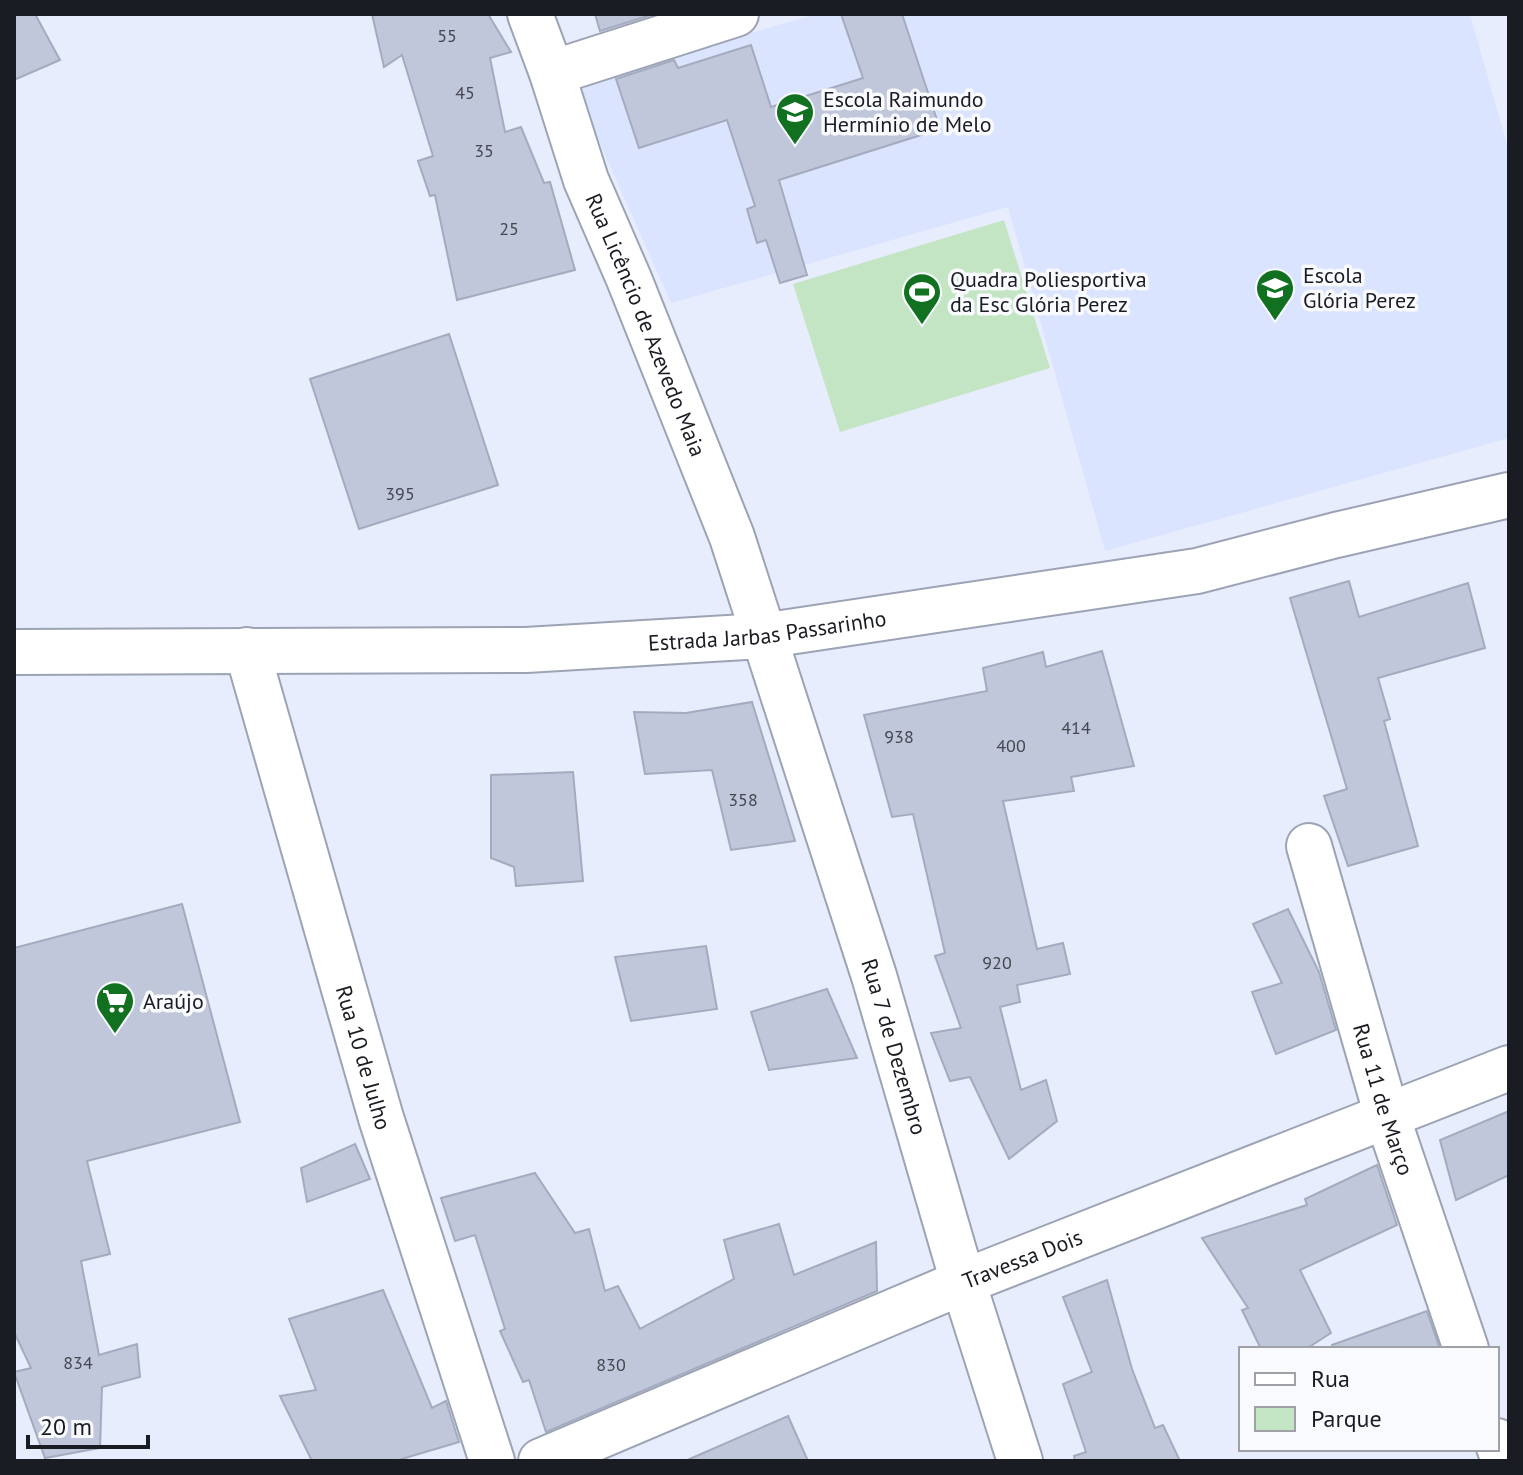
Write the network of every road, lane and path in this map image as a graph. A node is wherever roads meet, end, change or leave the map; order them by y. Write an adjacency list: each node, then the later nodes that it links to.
1 (530, 14): 3 (street, Rua Licêncio de Azevedo Maia)
2 (736, 14): 3 (street)
3 (552, 73): 5 (street, Rua Licêncio de Azevedo Maia)
4 (1509, 495): 5 (street, Estrada Jarbas Passarinho)
5 (762, 636): 6 (street, Estrada Jarbas Passarinho); 11 (street, Rua 7 de Dezembro)
6 (247, 650): 7 (street, Estrada Jarbas Passarinho); 13 (street, Rua 10 de Julho)
7 (14, 652)
8 (1309, 846): 10 (street, Rua 11 de Março)
9 (1509, 1068): 10 (street, Travessa Dois)
10 (1387, 1116): 11 (street, Travessa Dois); 12 (street, Rua 11 de Março)
11 (963, 1282): 14 (street, Travessa Dois); 15 (street, Rua 7 de Dezembro)
12 (1465, 1347)
13 (492, 1461)
14 (541, 1461)
15 (1020, 1461)

